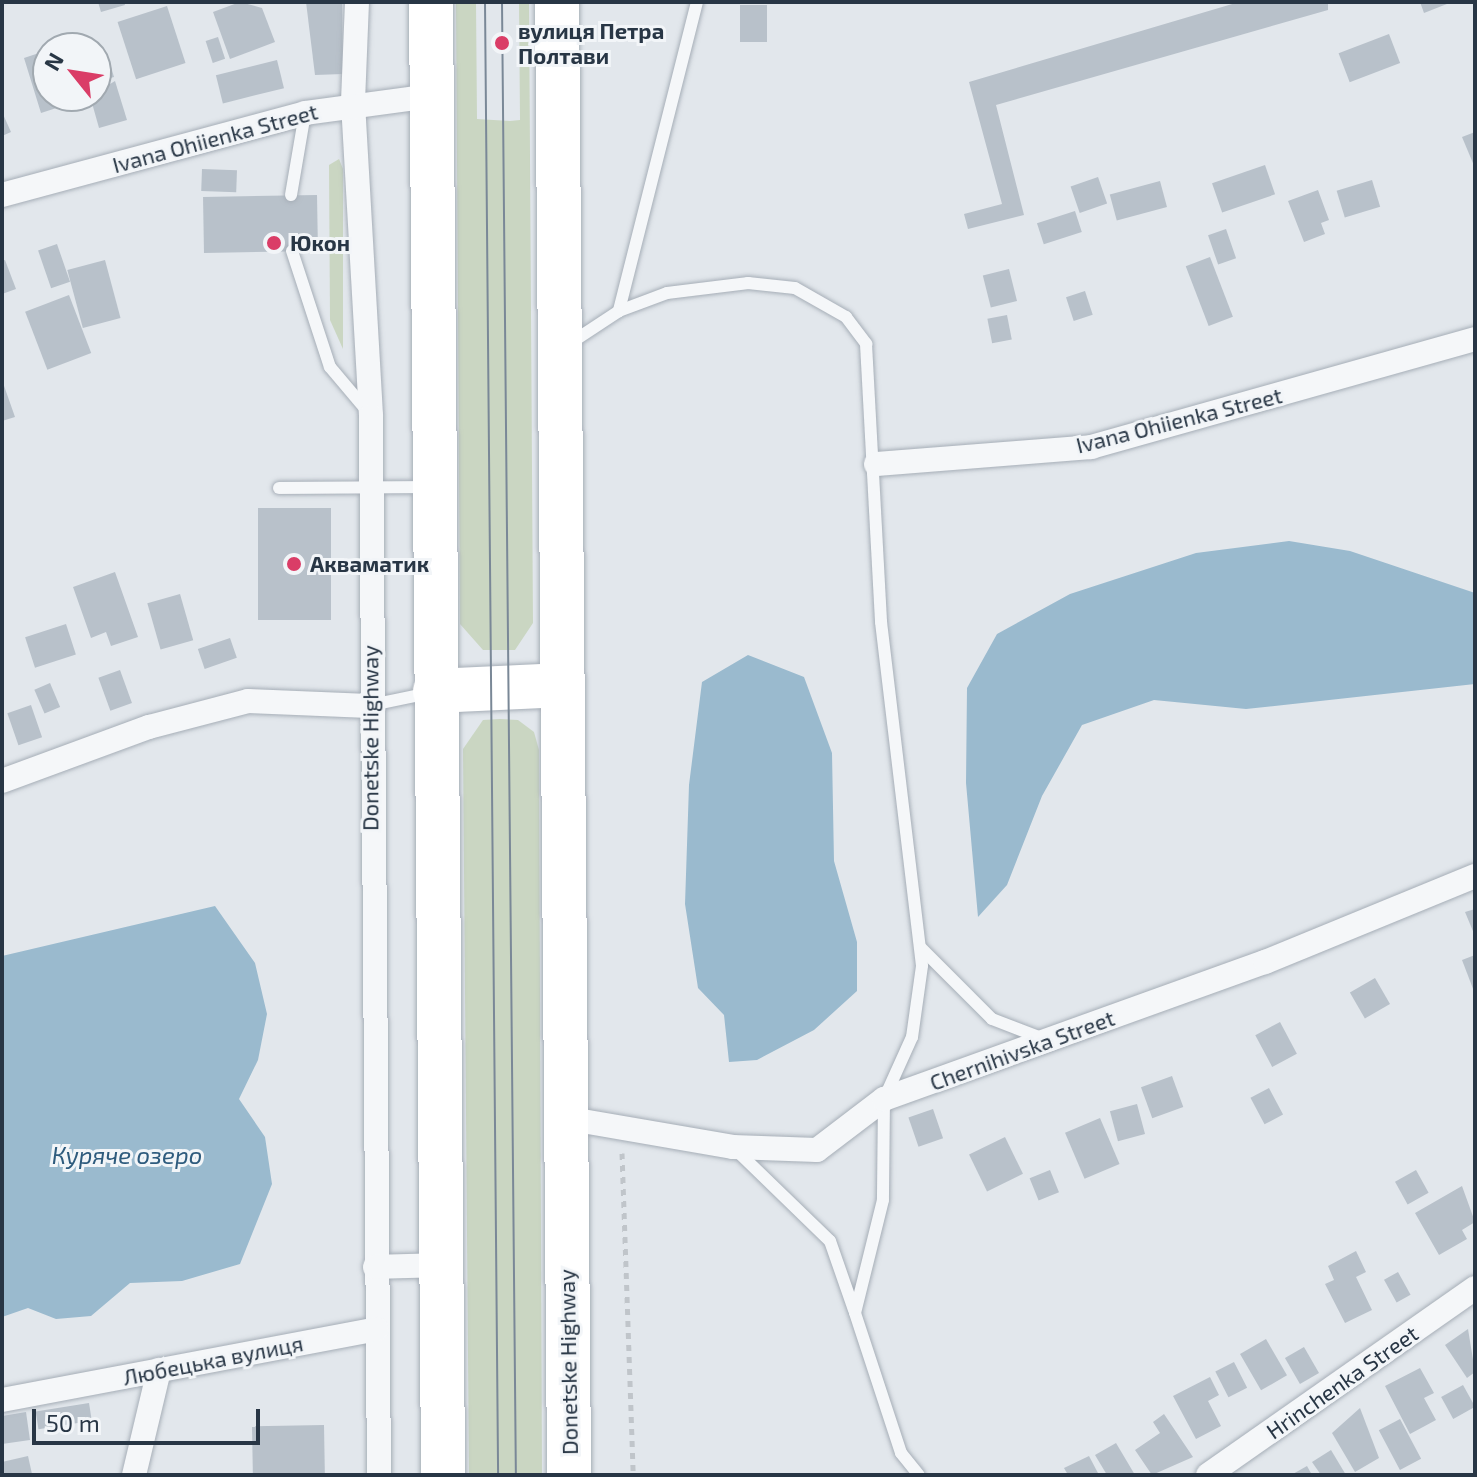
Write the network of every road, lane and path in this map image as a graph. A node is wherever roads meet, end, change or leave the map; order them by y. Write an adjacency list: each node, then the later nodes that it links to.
1 (357, 2): 6 (street, Donetske Highway)
2 (431, 2): 5 (highway)
3 (557, 2): 13 (highway, Donetske Highway)
4 (697, 2): 11 (lane)
5 (431, 96): 6 (street, Ivana Ohiienka Street); 16 (highway)
6 (353, 103): 7 (street, Ivana Ohiienka Street); 14 (street, Donetske Highway)
7 (305, 113): 8 (street, Ivana Ohiienka Street); 9 (lane)
8 (2, 195)
9 (291, 195)
10 (292, 251): 14 (lane)
11 (619, 311): 13 (lane); 15 (lane)
12 (1475, 339): 15 (street, Ivana Ohiienka Street)
13 (560, 351): 19 (highway, Donetske Highway)
14 (371, 416): 18 (street, Donetske Highway)
15 (876, 464): 24 (lane)
16 (435, 487): 18 (lane); 20 (highway)
17 (279, 488): 18 (lane)
18 (371, 488): 21 (street, Donetske Highway)
19 (563, 685): 20 (highway); 27 (highway, Donetske Highway)
20 (435, 691): 21 (lane); 30 (highway)
21 (369, 706): 22 (street); 31 (street, Donetske Highway)
22 (2, 781)
23 (1475, 876): 25 (street, Chernihivska Street)
24 (920, 947): 25 (lane); 26 (lane)
25 (1050, 1041): 26 (street, Chernihivska Street)
26 (884, 1099): 29 (street, Chernihivska Street); 33 (lane)
27 (565, 1118): 28 (street, Chernihivska Street); 40 (highway, Donetske Highway)
28 (618, 1127): 29 (street, Chernihivska Street); 41 (path)
29 (733, 1147): 33 (lane)
30 (441, 1265): 31 (street); 39 (highway)
31 (375, 1267): 34 (street, Donetske Highway)
32 (1475, 1288): 43 (street, Hrinchenka Street)
33 (855, 1313): 42 (lane)
34 (376, 1329): 35 (street, Любецька вулиця); 38 (street, Donetske Highway)
35 (159, 1370): 36 (street, Любецька вулиця); 37 (street)
36 (2, 1400)
37 (134, 1475)
38 (379, 1475)
39 (443, 1475)
40 (569, 1475)
41 (633, 1475)
42 (919, 1475)
43 (1208, 1475)

